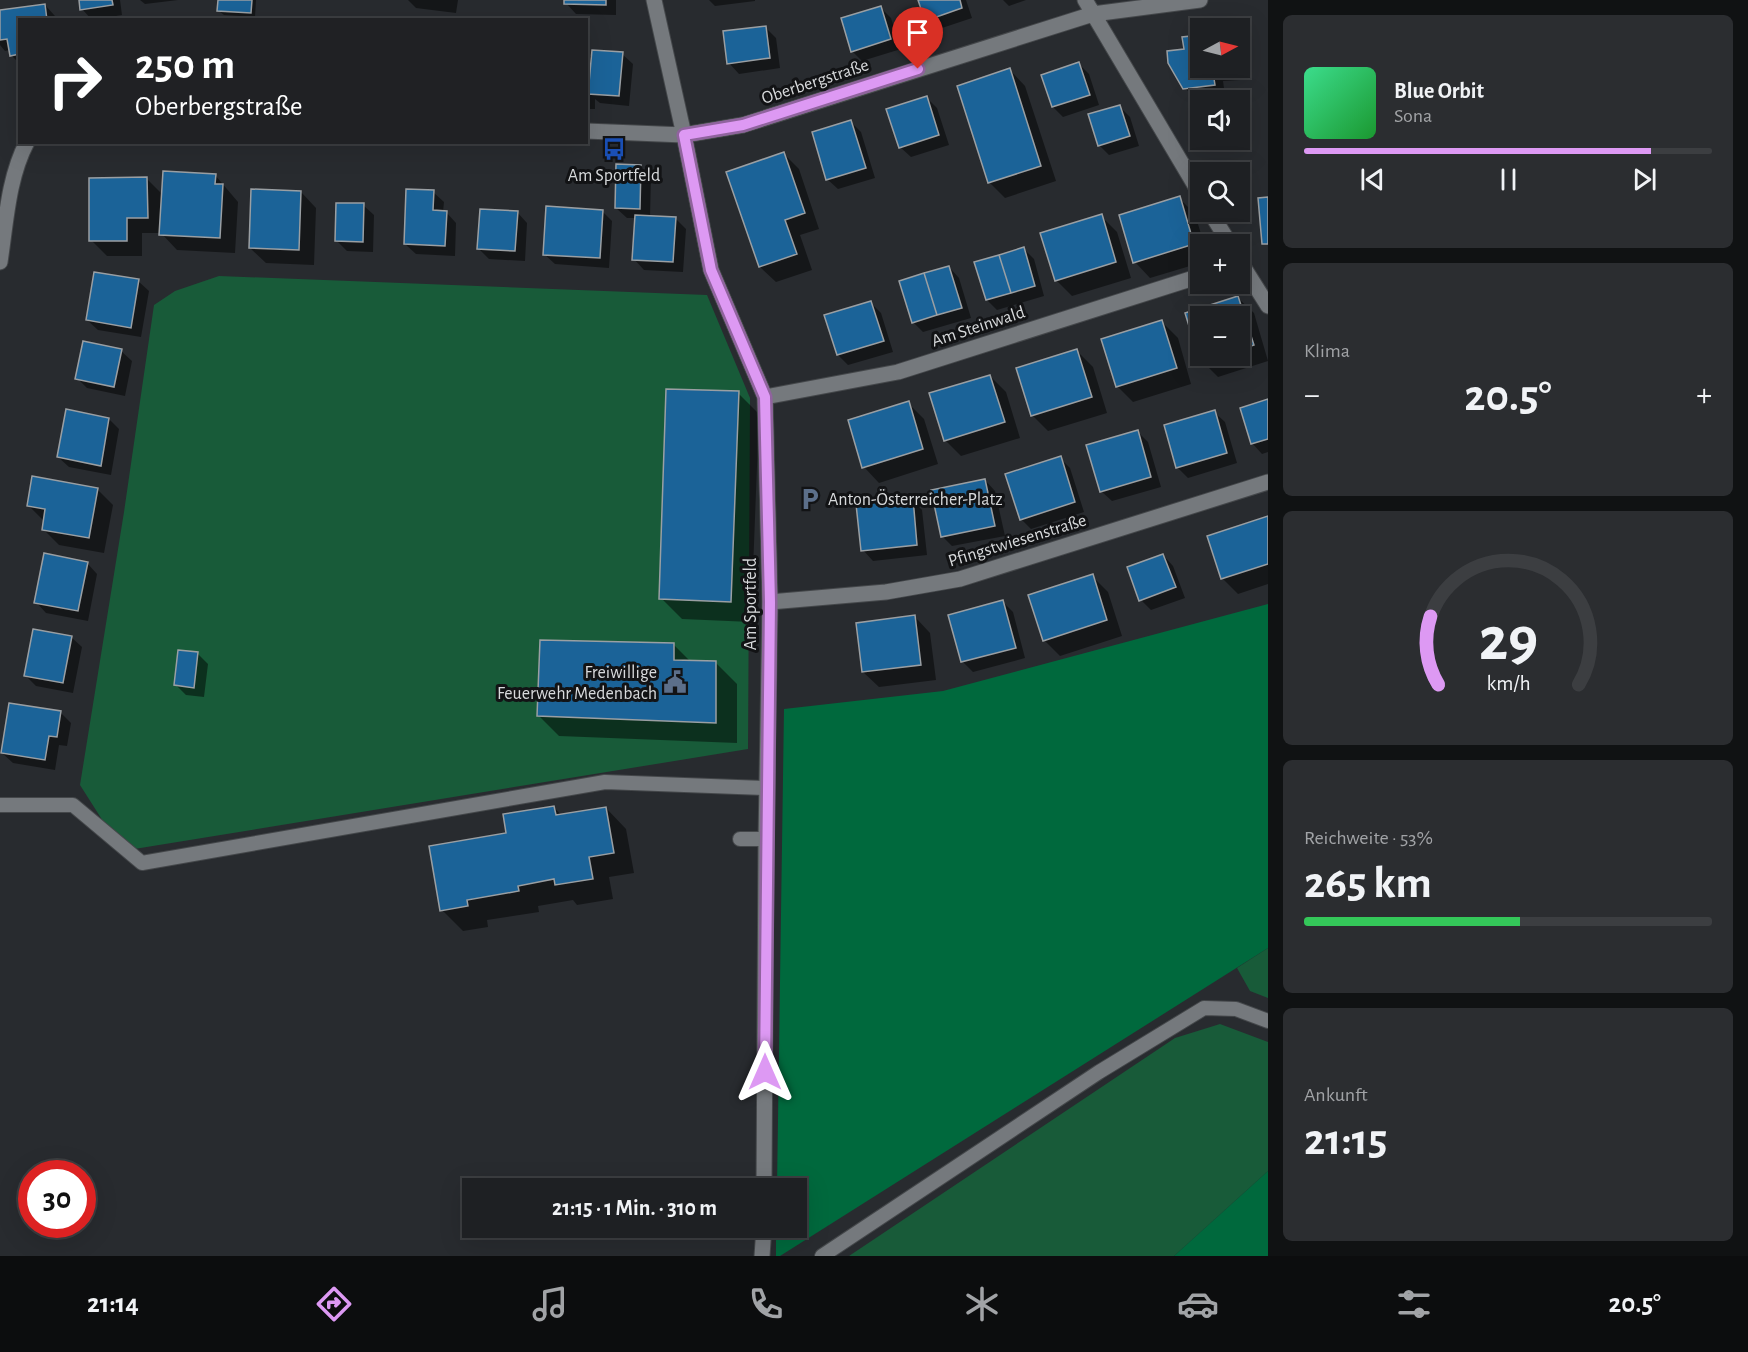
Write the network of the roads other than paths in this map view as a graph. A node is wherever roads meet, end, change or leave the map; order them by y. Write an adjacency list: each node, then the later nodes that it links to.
1 (654, 0): 6 (street, Am Sportfeld)
2 (1085, 0): 4 (street)
3 (1200, 0): 4 (street, Oberbergstraße)
4 (1093, 14): 6 (street, Oberbergstraße); 8 (street)
5 (588, 131): 6 (street, Oberbergstraße)
6 (684, 135): 13 (street, Am Sportfeld)
7 (26, 144): 9 (street)
8 (1190, 177)
9 (0, 262)
10 (1250, 278): 12 (street)
11 (1190, 279): 13 (street, Am Steinwald)
12 (1267, 304)
13 (765, 397): 15 (street, Am Sportfeld)
14 (1268, 482): 15 (street, Pfingstwiesenstraße)
15 (770, 602): 16 (street, Am Sportfeld)
16 (767, 788): 17 (lane); 18 (street, Am Sportfeld)
17 (0, 805)
18 (766, 839): 19 (lane); 21 (street, Am Sportfeld)
19 (740, 840)
20 (1268, 1021): 24 (lane)
21 (764, 1178)
22 (763, 1238): 23 (street)
23 (762, 1256)
24 (822, 1256)

